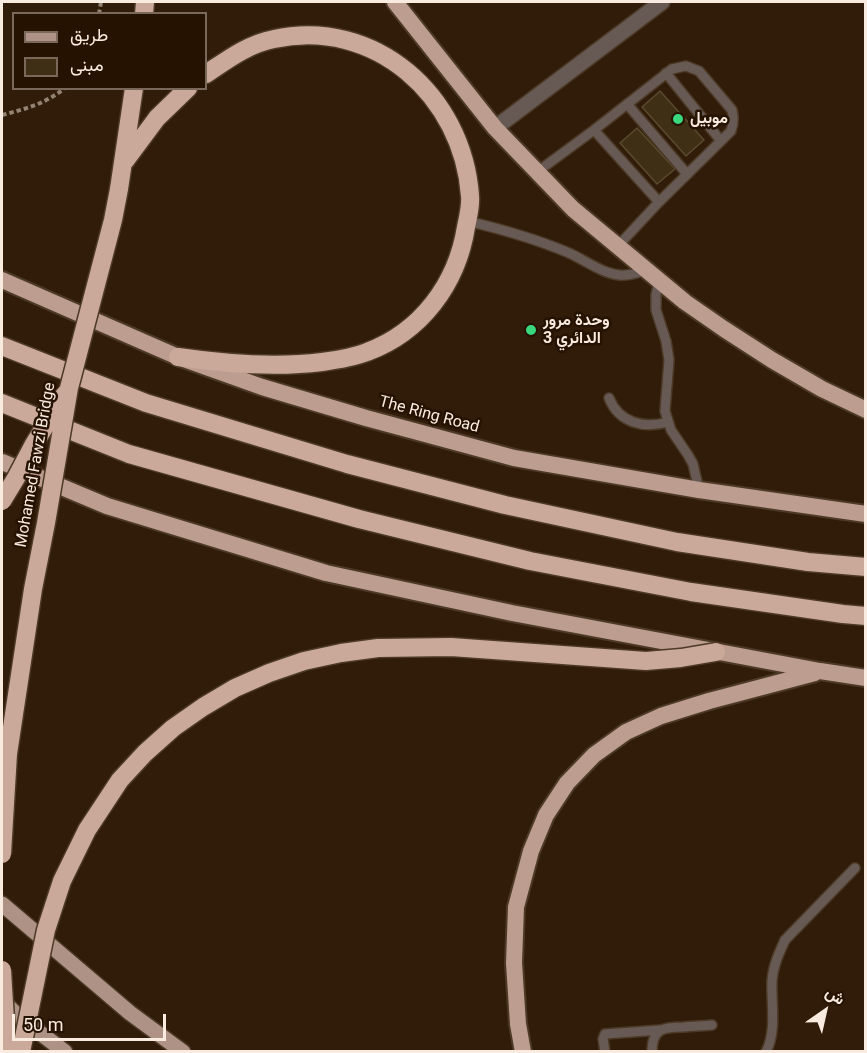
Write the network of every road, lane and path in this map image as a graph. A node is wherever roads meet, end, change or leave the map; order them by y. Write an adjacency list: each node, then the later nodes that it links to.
1 (395, 2): 10 (highway)
2 (662, 2): 10 (street)
3 (207, 73): 17 (highway)
4 (666, 73): 8 (lane); 12 (lane); 12 (lane)
5 (62, 90): 9 (path)
6 (134, 90): 13 (highway, Mohamed Fawzi Bridge)
7 (186, 90): 13 (highway)
8 (627, 104): 11 (lane); 15 (lane)
9 (2, 115)
10 (495, 128): 14 (highway)
11 (594, 130): 14 (lane); 16 (lane)
12 (721, 141): 15 (lane)
13 (122, 165): 23 (highway, Mohamed Fawzi Bridge, bridge)
14 (537, 172): 18 (highway)
15 (687, 174): 16 (lane)
16 (659, 202): 18 (lane)
17 (467, 221): 19 (lane); 22 (highway)
18 (617, 247): 19 (highway)
19 (653, 275): 26 (highway); 27 (lane)
20 (2, 280): 22 (highway, The Ring Road)
21 (2, 346): 32 (highway)
22 (178, 357): 29 (highway, The Ring Road)
23 (69, 388): 30 (highway, bridge); 37 (highway, Mohamed Fawzi Bridge, bridge)
24 (609, 398): 27 (lane)
25 (2, 403): 33 (highway)
26 (866, 411)
27 (668, 422): 29 (lane)
28 (2, 462): 34 (highway)
29 (699, 490): 31 (highway, The Ring Road)
30 (2, 501)
31 (866, 514)
32 (866, 567)
33 (866, 616)
34 (716, 652): 35 (highway); 45 (highway, bridge)
35 (820, 671): 36 (highway); 48 (highway)
36 (866, 678)
37 (2, 854)
38 (855, 868): 51 (lane)
39 (2, 904): 47 (main road)
40 (2, 969): 44 (highway, bridge)
41 (2, 1000): 46 (main road)
42 (712, 1025): 43 (lane)
43 (660, 1030): 49 (lane); 50 (lane)
44 (7, 1052)
45 (21, 1052)
46 (65, 1052)
47 (183, 1052)
48 (523, 1052)
49 (605, 1052)
50 (652, 1052)
51 (766, 1052)

